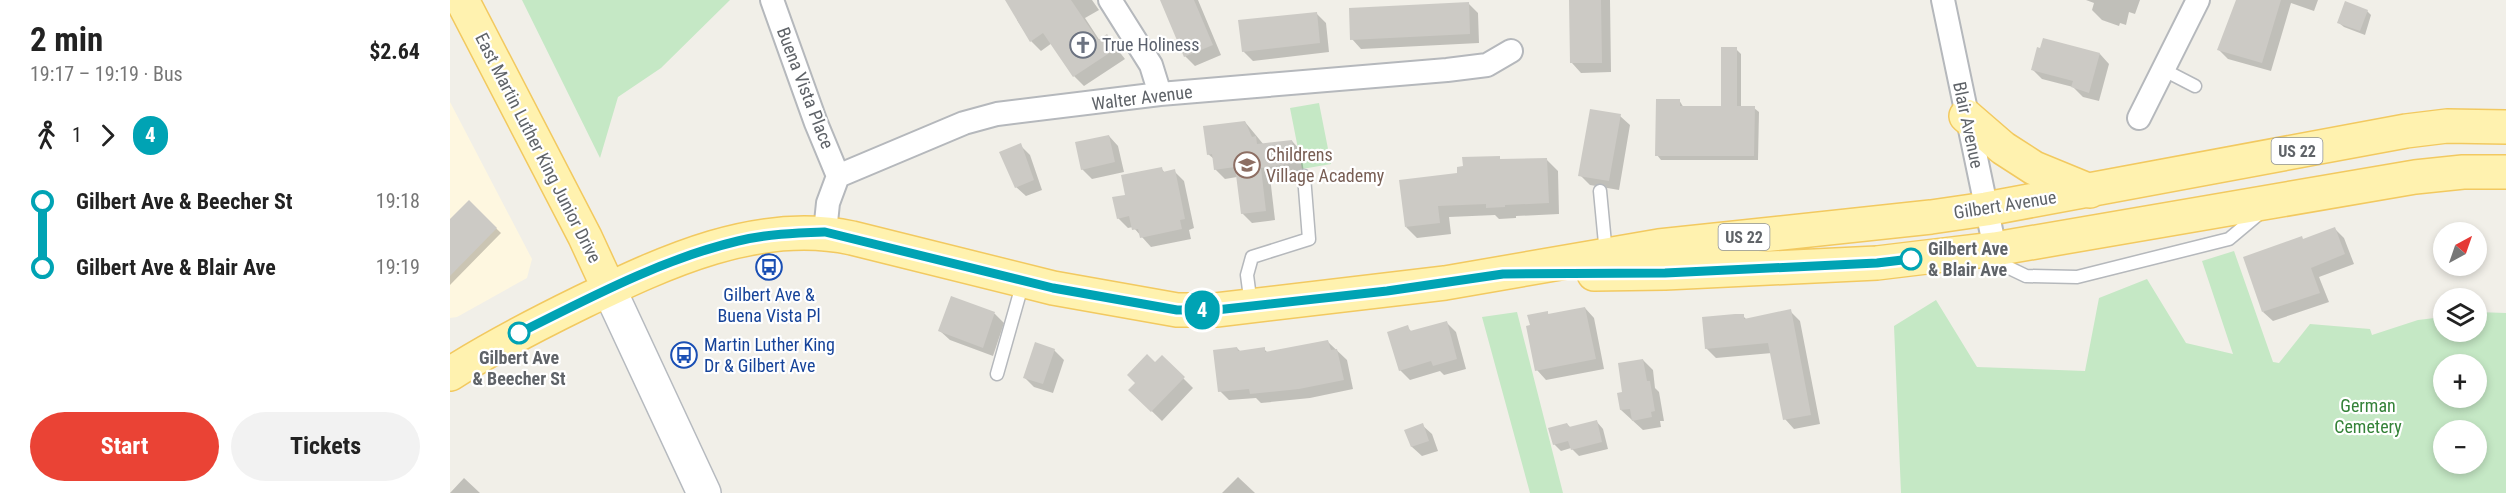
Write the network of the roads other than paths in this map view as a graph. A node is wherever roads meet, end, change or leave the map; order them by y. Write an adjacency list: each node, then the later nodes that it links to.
1 (462, 0): 24 (main road, East Martin Luther King Junior Drive)
2 (772, 0): 14 (street, Buena Vista Place)
3 (1110, 0): 9 (street)
4 (1943, 0): 10 (street, Blair Avenue)
5 (2198, 0): 7 (street)
6 (1510, 51): 9 (street, Walter Avenue)
7 (2163, 70): 8 (lane); 11 (street)
8 (2195, 86)
9 (1160, 94): 14 (street, Walter Avenue)
10 (1966, 116): 17 (main road); 18 (street, Blair Avenue)
11 (2139, 118)
12 (2506, 128): 17 (main road, Gilbert Avenue / US 22)
13 (2506, 172): 20 (main road, Gilbert Avenue / US 22)
14 (838, 176): 19 (street)
15 (1304, 176): 25 (lane)
16 (1600, 191): 21 (lane)
17 (2090, 191): 18 (main road, Gilbert Avenue / US 22)
18 (1986, 208): 20 (street, Blair Avenue); 21 (main road, Gilbert Avenue / US 22)
19 (825, 232): 23 (main road, Gilbert Avenue / US 22); 24 (main road, Gilbert Avenue / US 22)
20 (1995, 249): 22 (main road, Gilbert Avenue / US 22)
21 (1606, 256): 22 (main road, Gilbert Avenue / US 22)
22 (1503, 274): 25 (main road, Gilbert Avenue / US 22)
23 (1023, 280): 25 (main road, Gilbert Avenue / US 22); 27 (lane)
24 (609, 289): 26 (main road, Gilbert Avenue / US 22); 28 (main road, East Martin Luther King Junior Drive)
25 (1251, 306)
26 (451, 372)
27 (998, 374)
28 (704, 493)

